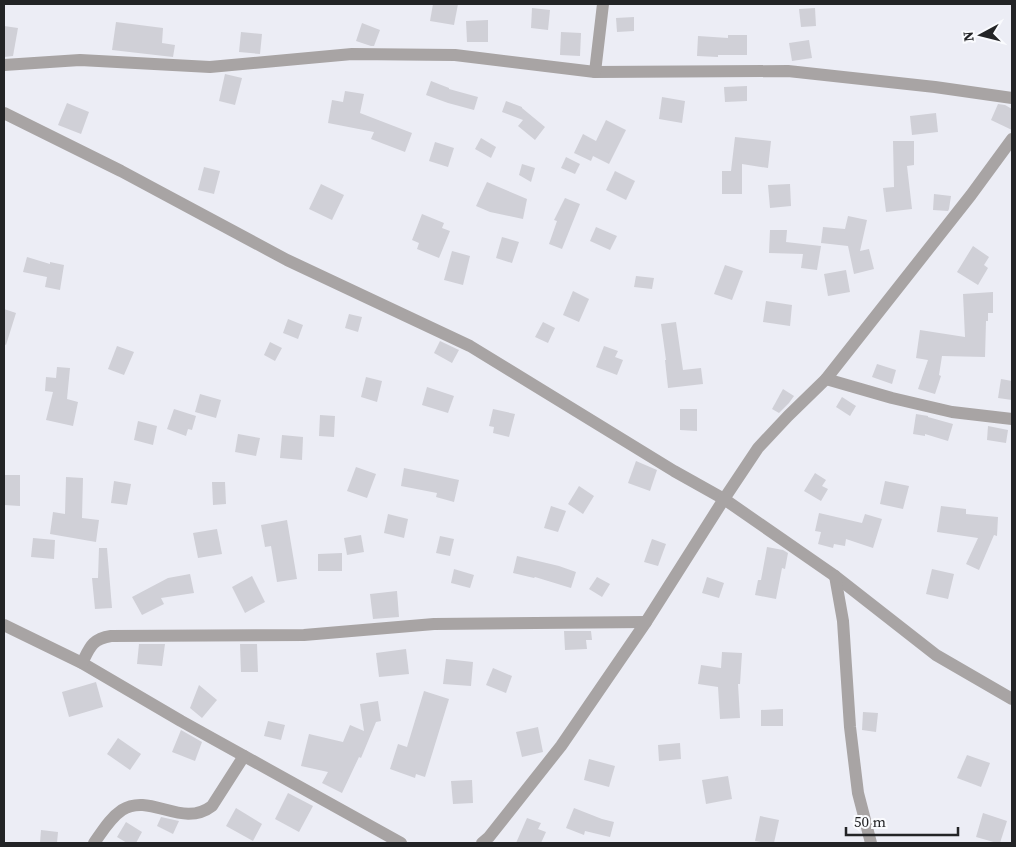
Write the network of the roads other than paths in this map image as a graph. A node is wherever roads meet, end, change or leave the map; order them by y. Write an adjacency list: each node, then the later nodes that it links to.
1 (603, 4): 3 (street)
2 (4, 65): 3 (street)
3 (595, 72): 4 (street)
4 (1012, 98)
5 (4, 113): 9 (street)
6 (1012, 139): 7 (street)
7 (826, 379): 8 (street); 9 (street)
8 (1012, 419)
9 (724, 499): 10 (street); 11 (street)
10 (835, 576): 14 (street); 19 (street)
11 (646, 622): 13 (street); 18 (street)
12 (4, 625): 13 (street)
13 (82, 663): 15 (street)
14 (1012, 699)
15 (244, 756): 16 (street); 17 (street)
16 (94, 843)
17 (401, 843)
18 (482, 843)
19 (871, 843)

